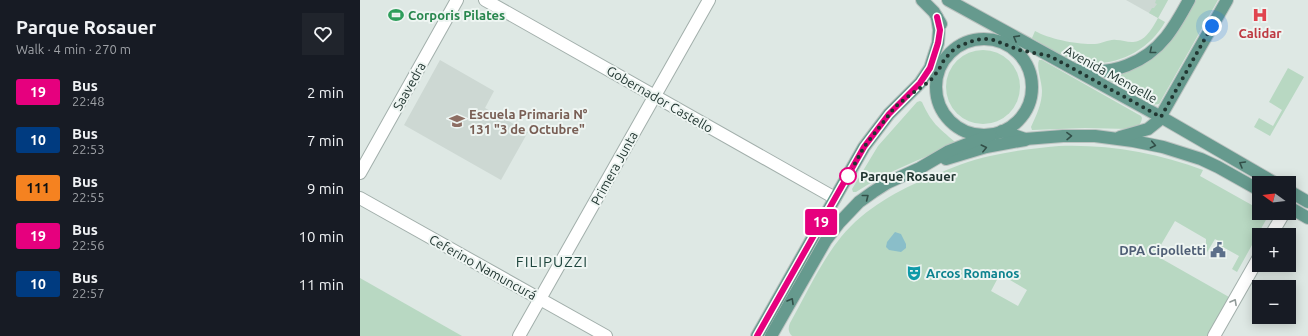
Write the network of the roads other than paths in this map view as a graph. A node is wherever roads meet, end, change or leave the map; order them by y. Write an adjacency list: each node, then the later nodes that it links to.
1 (457, 0): 22 (street, Saavedra)
2 (485, 0): 15 (street, Gobernador Castello)
3 (709, 0): 15 (street, Primera Junta)
4 (922, 0): 9 (main road)
5 (948, 0): 8 (main road, Avenida Mengelle)
6 (1189, 0): 13 (main road, one-way to 13)
7 (1227, 0): 16 (main road)
8 (974, 14): 10 (main road, Avenida Mengelle); 11 (main road, Avenida Mengelle, one-way to 8)
9 (937, 17): 12 (main road); 14 (main road)
10 (1008, 46): 11 (main road); 12 (main road); 17 (main road)
11 (1050, 56): 13 (main road, Avenida Mengelle)
12 (941, 66): 14 (main road); 18 (main road)
13 (1068, 66): 16 (main road, Avenida Mengelle)
14 (910, 95): 27 (main road)
15 (654, 96): 27 (street, Gobernador Castello); 32 (street, Primera Junta)
16 (1161, 117): 20 (main road); 23 (main road, Avenida Mengelle, one-way to 16)
17 (1002, 131): 18 (main road); 19 (main road)
18 (990, 135): 21 (main road)
19 (1030, 139): 20 (main road, one-way to 20); 21 (main road, one-way to 19)
20 (1115, 139): 24 (main road, one-way to 24)
21 (920, 168): 33 (main road, one-way to 21)
22 (360, 173)
23 (1264, 176)
24 (1252, 186)
25 (1296, 195): 28 (main road)
26 (360, 198): 32 (street, Ceferino Namuncurá)
27 (835, 198): 33 (main road)
28 (1308, 202)
29 (1296, 211): 30 (main road)
30 (1308, 218)
31 (1252, 269): 36 (street, one-way to 31)
32 (540, 299): 34 (street, Primera Junta); 35 (street, Ceferino Namuncurá)
33 (767, 334)
34 (519, 336)
35 (606, 336)
36 (1214, 336)

